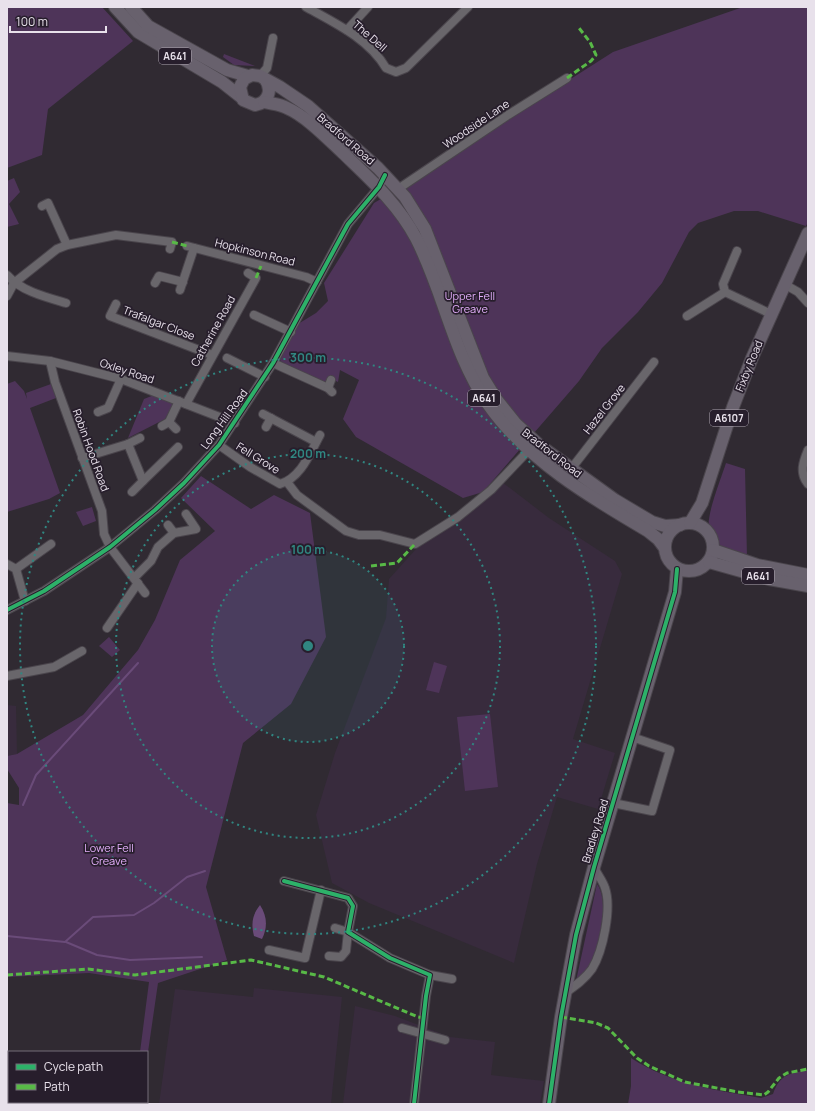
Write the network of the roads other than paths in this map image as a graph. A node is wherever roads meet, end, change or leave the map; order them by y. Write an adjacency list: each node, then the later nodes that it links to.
1 (115, 7): 11 (main road, Bradford Road / A641)
2 (131, 7): 8 (main road, Bradford Road / A641)
3 (306, 7): 6 (street, The Dell)
4 (368, 7): 6 (street)
5 (468, 7): 6 (street, The Dell)
6 (347, 30)
7 (273, 38): 9 (street)
8 (248, 76): 9 (main road, Bradford Road); 11 (main road)
9 (263, 78): 12 (main road); 13 (main road, Bradford Road / A641)
10 (568, 78): 15 (street, Woodside Lane)
11 (241, 96): 12 (main road, Bradford Road)
12 (264, 102): 14 (main road, Bradford Road / A641)
13 (385, 175): 14 (street, Long Hill Road); 15 (main road, Bradford Road / A641)
14 (379, 187): 24 (street, Long Hill Road); 58 (main road, Bradford Road / A641)
15 (398, 189): 61 (main road, Bradford Road / A641)
16 (48, 203): 18 (street)
17 (808, 233): 27 (main road, Fixby Road / A6107)
18 (67, 245): 19 (street); 25 (street)
19 (170, 249)
20 (737, 251): 29 (street)
21 (248, 274): 38 (street, Catherine Road)
22 (7, 275): 25 (street)
23 (183, 282): 24 (street, Hopkinson Road); 26 (street); 28 (street)
24 (317, 282): 37 (street, Long Hill Road)
25 (14, 283): 30 (street); 32 (street)
26 (155, 283)
27 (784, 284): 31 (street); 34 (main road, Fixby Road / A6107)
28 (180, 290)
29 (726, 292): 34 (street); 36 (street)
30 (7, 296)
31 (808, 303)
32 (60, 304)
33 (116, 304): 38 (street, Trafalgar Close)
34 (771, 314): 67 (main road, Fixby Road / A6107)
35 (260, 315): 37 (street)
36 (687, 316)
37 (291, 332): 43 (street, Long Hill Road)
38 (212, 355): 47 (street, Catherine Road)
39 (7, 356): 41 (street, Oxley Road)
40 (227, 358): 44 (street)
41 (50, 361): 45 (street, Oxley Road); 60 (street, Robin Hood Road)
42 (654, 362): 61 (street, Hazel Grove)
43 (273, 363): 44 (street, Long Hill Road); 46 (street)
44 (265, 377): 51 (street, Long Hill Road)
45 (121, 379): 47 (street, Oxley Road); 48 (street)
46 (330, 387)
47 (182, 402): 51 (street, Oxley Road); 53 (street, Catherine Road)
48 (98, 412)
49 (263, 414): 50 (street, Fell Grove)
50 (271, 418): 52 (street); 63 (street, Fell Grove)
51 (235, 423): 56 (street, Long Hill Road)
52 (266, 427)
53 (176, 429)
54 (140, 438): 55 (street)
55 (128, 444): 60 (street); 62 (street)
56 (219, 445): 63 (street, Fell Grove); 71 (street, Long Hill Road)
57 (178, 447): 62 (street)
58 (529, 450): 63 (street, Fell Grove); 72 (main road, Bradford Road / A641)
59 (808, 450): 64 (street)
60 (82, 458): 71 (street, Robin Hood Road)
61 (571, 469): 67 (main road, Bradford Road / A641)
62 (143, 481): 65 (street)
63 (287, 482)
64 (808, 484)
65 (132, 492)
66 (186, 514): 69 (street)
67 (690, 524): 72 (main road); 73 (main road)
68 (168, 525): 69 (street)
69 (174, 533): 79 (street)
70 (51, 544): 76 (street)
71 (110, 547): 79 (street, Robin Hood Road); 82 (street, Long Hill Road)
72 (664, 547): 77 (main road, A641)
73 (713, 550): 74 (main road); 78 (main road, A641)
74 (708, 562): 77 (main road); 80 (main road, A641)
75 (7, 564): 76 (street)
76 (16, 569): 82 (street)
77 (682, 570): 87 (main road, Bradley Road)
78 (808, 576)
79 (136, 581): 81 (street, Robin Hood Road); 84 (street)
80 (808, 586)
81 (145, 593)
82 (25, 601): 83 (street, Long Hill Road)
83 (7, 610)
84 (107, 628)
85 (82, 651): 86 (street)
86 (7, 676)
87 (632, 737): 88 (main road, Bradley Road); 88 (street)
88 (613, 803): 89 (main road, Bradley Road)
89 (594, 867): 98 (main road, Bradley Road); 98 (street, Bradley Road)
90 (284, 881): 91 (street)
91 (321, 890): 93 (street); 94 (street)
92 (335, 928): 93 (street)
93 (348, 932): 95 (street); 96 (street)
94 (269, 950)
95 (329, 956)
96 (430, 975): 97 (street); 100 (street)
97 (452, 979)
98 (565, 993): 103 (main road, Bradley Road)
99 (402, 1028): 100 (street)
100 (422, 1033): 101 (street); 102 (street)
101 (445, 1040)
102 (414, 1104)
103 (549, 1104)

